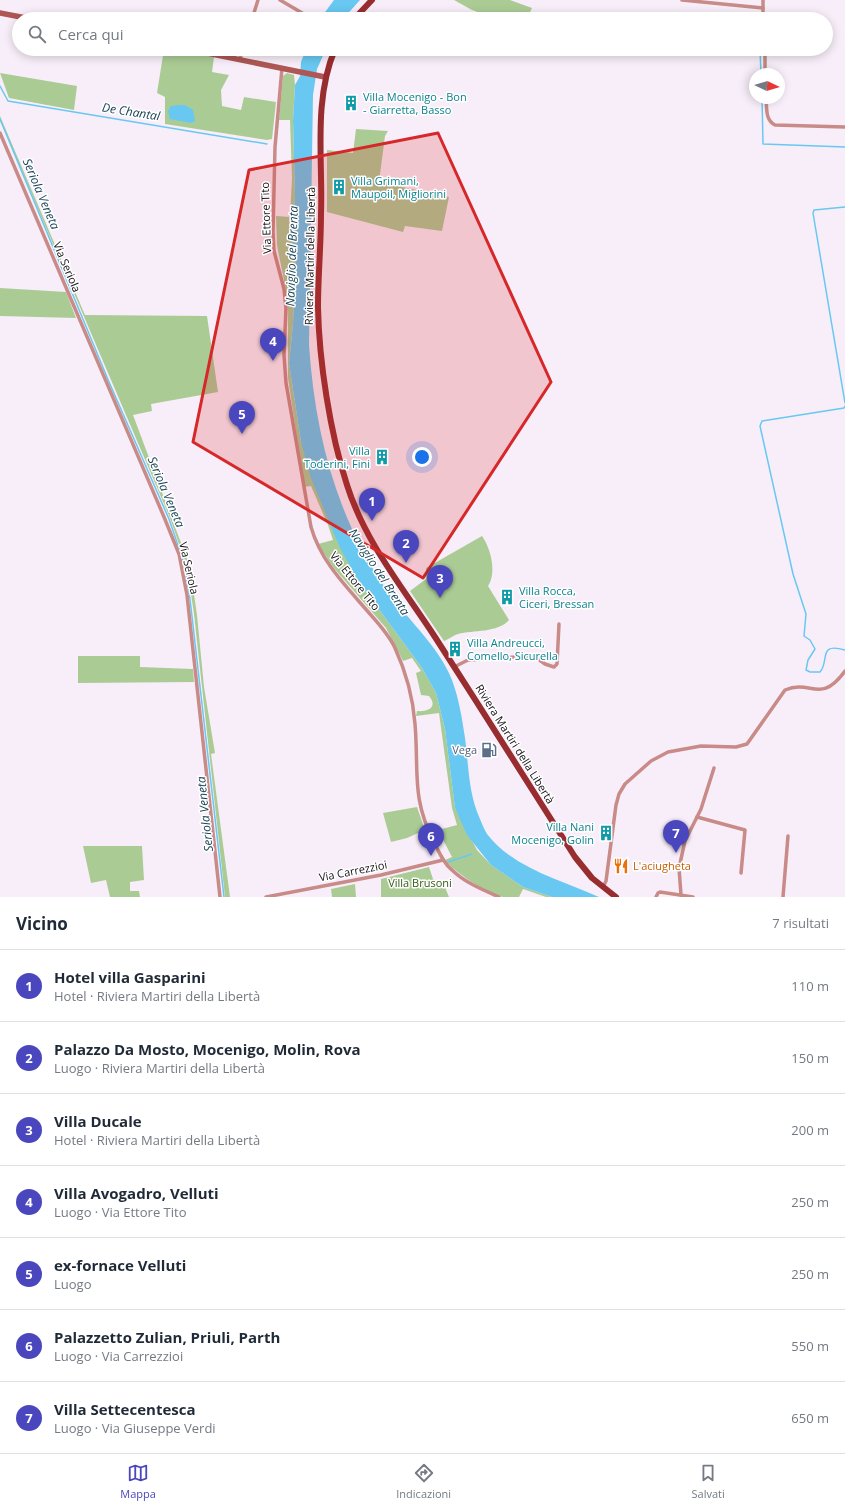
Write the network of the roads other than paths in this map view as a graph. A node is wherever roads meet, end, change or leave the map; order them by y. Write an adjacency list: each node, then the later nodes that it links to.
1 (258, 0): 7 (street)
2 (280, 0): 8 (street)
3 (372, 0): 9 (main road)
4 (682, 0): 6 (street)
5 (763, 0): 6 (street)
6 (763, 8): 10 (street)
7 (254, 12)
8 (300, 12)
9 (361, 12)
10 (763, 12)
11 (0, 13): 12 (main road)
12 (12, 15)
13 (221, 56): 17 (main road)
14 (241, 56): 17 (street)
15 (332, 56): 20 (main road, Riviera Martiri della Libertà)
16 (764, 56): 19 (street)
17 (240, 60): 18 (main road)
18 (282, 68): 20 (main road); 30 (street, Via Ettore Tito)
19 (765, 68)
20 (325, 77): 25 (main road, Riviera Martiri della Libertà)
21 (766, 104): 22 (street)
22 (845, 127)
23 (0, 134): 34 (street, Via Seriola)
24 (559, 624): 25 (street)
25 (454, 666): 32 (main road, Riviera Martiri della Libertà)
26 (845, 671): 32 (street)
27 (714, 768): 28 (street)
28 (697, 817): 31 (street); 33 (street)
29 (788, 836): 40 (street)
30 (443, 860): 35 (street, Via Carrezzioi); 36 (street, Via Ettore Tito)
31 (741, 873)
32 (603, 888): 37 (main road, Riviera Martiri della Libertà)
33 (681, 895): 38 (street); 39 (street)
34 (220, 897)
35 (266, 897)
36 (499, 897)
37 (616, 897)
38 (656, 897)
39 (693, 897)
40 (783, 897)

